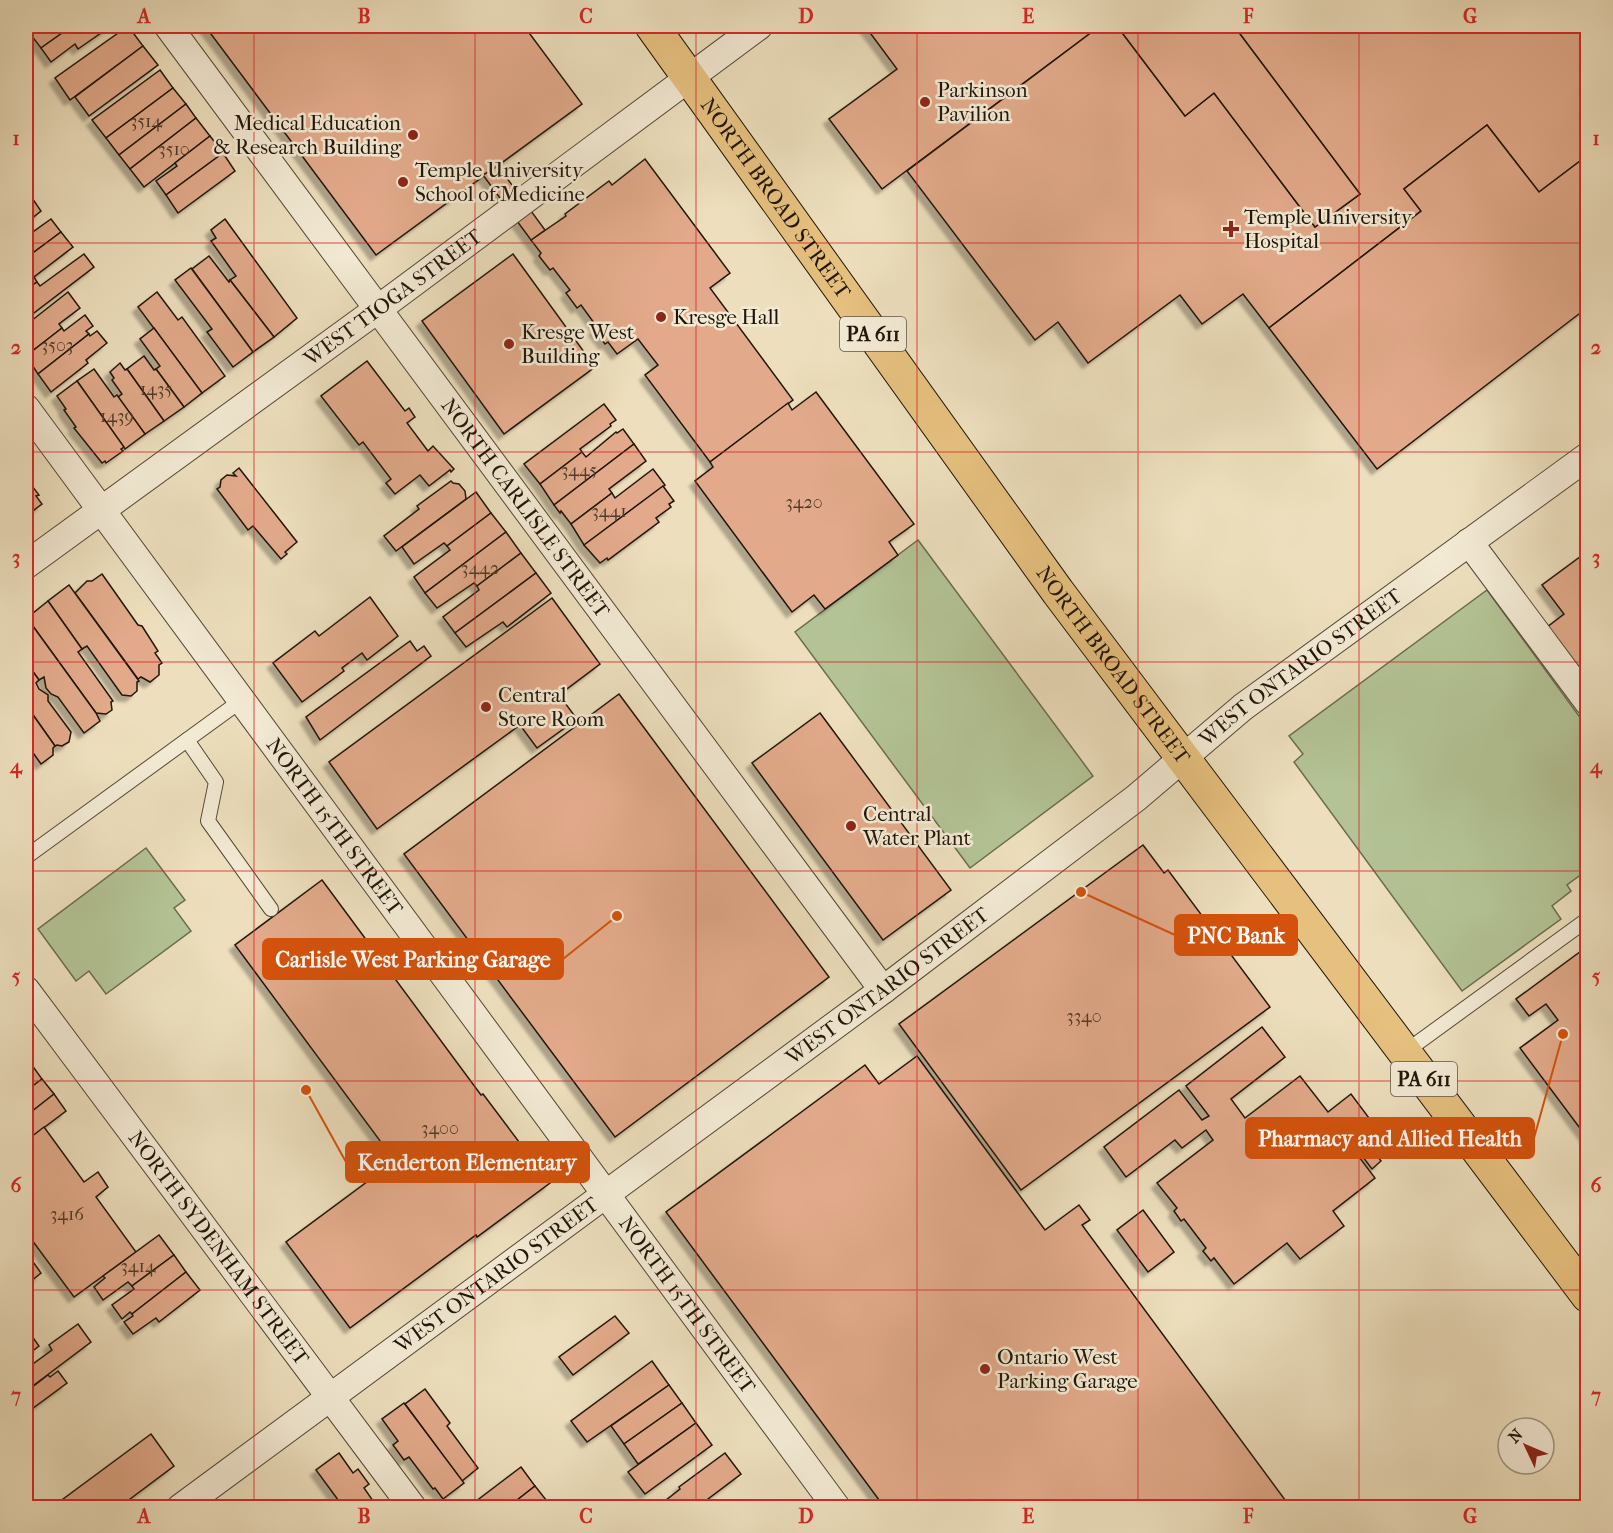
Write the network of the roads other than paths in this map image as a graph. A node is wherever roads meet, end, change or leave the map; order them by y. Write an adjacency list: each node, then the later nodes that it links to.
1 (168, 26): 5 (street, NORTH CARLISLE STREET)
2 (652, 26): 4 (main road, NORTH BROAD STREET / PA 611)
3 (759, 26): 4 (street, WEST TIOGA STREET)
4 (688, 76): 5 (street, WEST TIOGA STREET); 14 (main road, NORTH BROAD STREET / PA 611)
5 (378, 309): 8 (street, WEST TIOGA STREET); 19 (street, NORTH CARLISLE STREET)
6 (26, 408): 8 (street, NORTH 15TH STREET)
7 (1587, 456): 9 (street, WEST ONTARIO STREET)
8 (101, 509): 10 (street, WEST TIOGA STREET); 11 (street, NORTH 15TH STREET)
9 (1469, 542): 12 (street); 14 (street, WEST ONTARIO STREET)
10 (26, 565)
11 (242, 700): 13 (lane); 21 (street, NORTH 15TH STREET)
12 (1587, 702)
13 (187, 740): 15 (lane); 16 (lane)
14 (1183, 759): 19 (street, WEST ONTARIO STREET); 20 (main road, NORTH BROAD STREET / PA 611)
15 (26, 857)
16 (272, 909)
17 (1587, 919): 20 (lane)
18 (26, 990): 23 (street, NORTH SYDENHAM STREET)
19 (883, 990): 21 (street, WEST ONTARIO STREET)
20 (1404, 1053): 22 (main road, NORTH BROAD STREET / PA 611)
21 (605, 1194): 23 (street, WEST ONTARIO STREET); 26 (street, NORTH 15TH STREET)
22 (1587, 1296)
23 (331, 1398): 24 (street, WEST ONTARIO STREET); 25 (street, NORTH SYDENHAM STREET)
24 (180, 1508)
25 (413, 1508)
26 (837, 1508)

